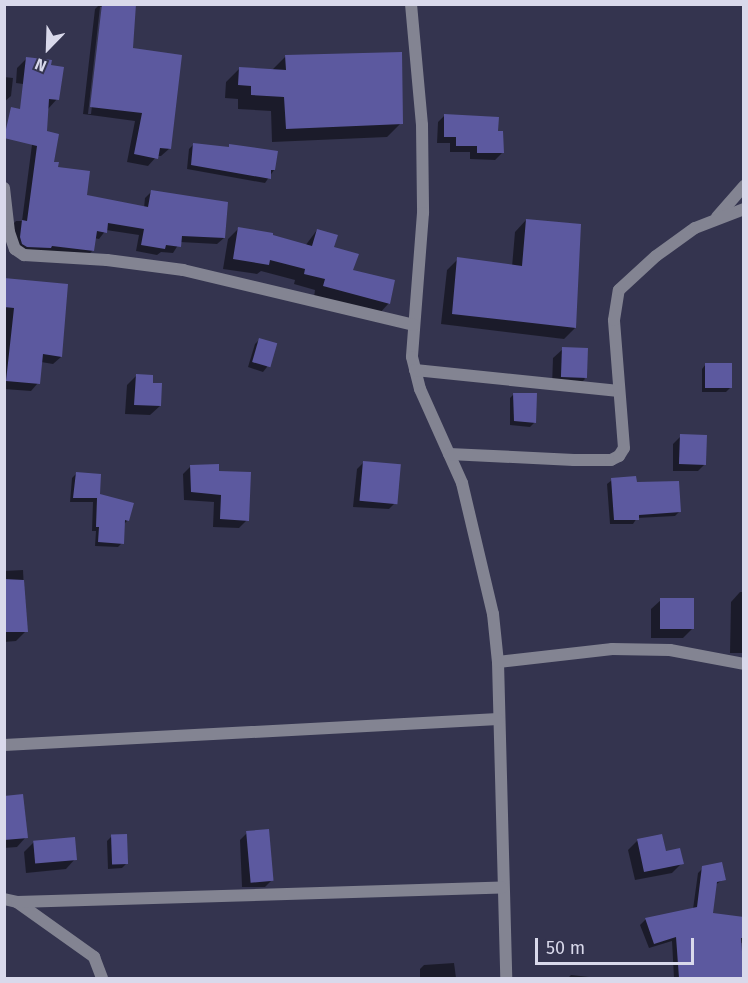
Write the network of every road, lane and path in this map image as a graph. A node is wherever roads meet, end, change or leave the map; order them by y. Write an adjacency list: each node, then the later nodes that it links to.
1 (411, 4): 6 (street)
2 (744, 186): 5 (street)
3 (4, 188): 6 (street)
4 (744, 208): 5 (street)
5 (717, 217): 8 (street)
6 (414, 325): 7 (street)
7 (415, 370): 8 (street); 9 (street)
8 (618, 391): 9 (street)
9 (449, 454): 10 (street)
10 (498, 662): 11 (street); 12 (street)
11 (744, 664)
12 (498, 719): 13 (street); 14 (street)
13 (4, 745)
14 (502, 888): 15 (street); 17 (street)
15 (10, 900): 16 (street)
16 (102, 978)
17 (506, 978)

